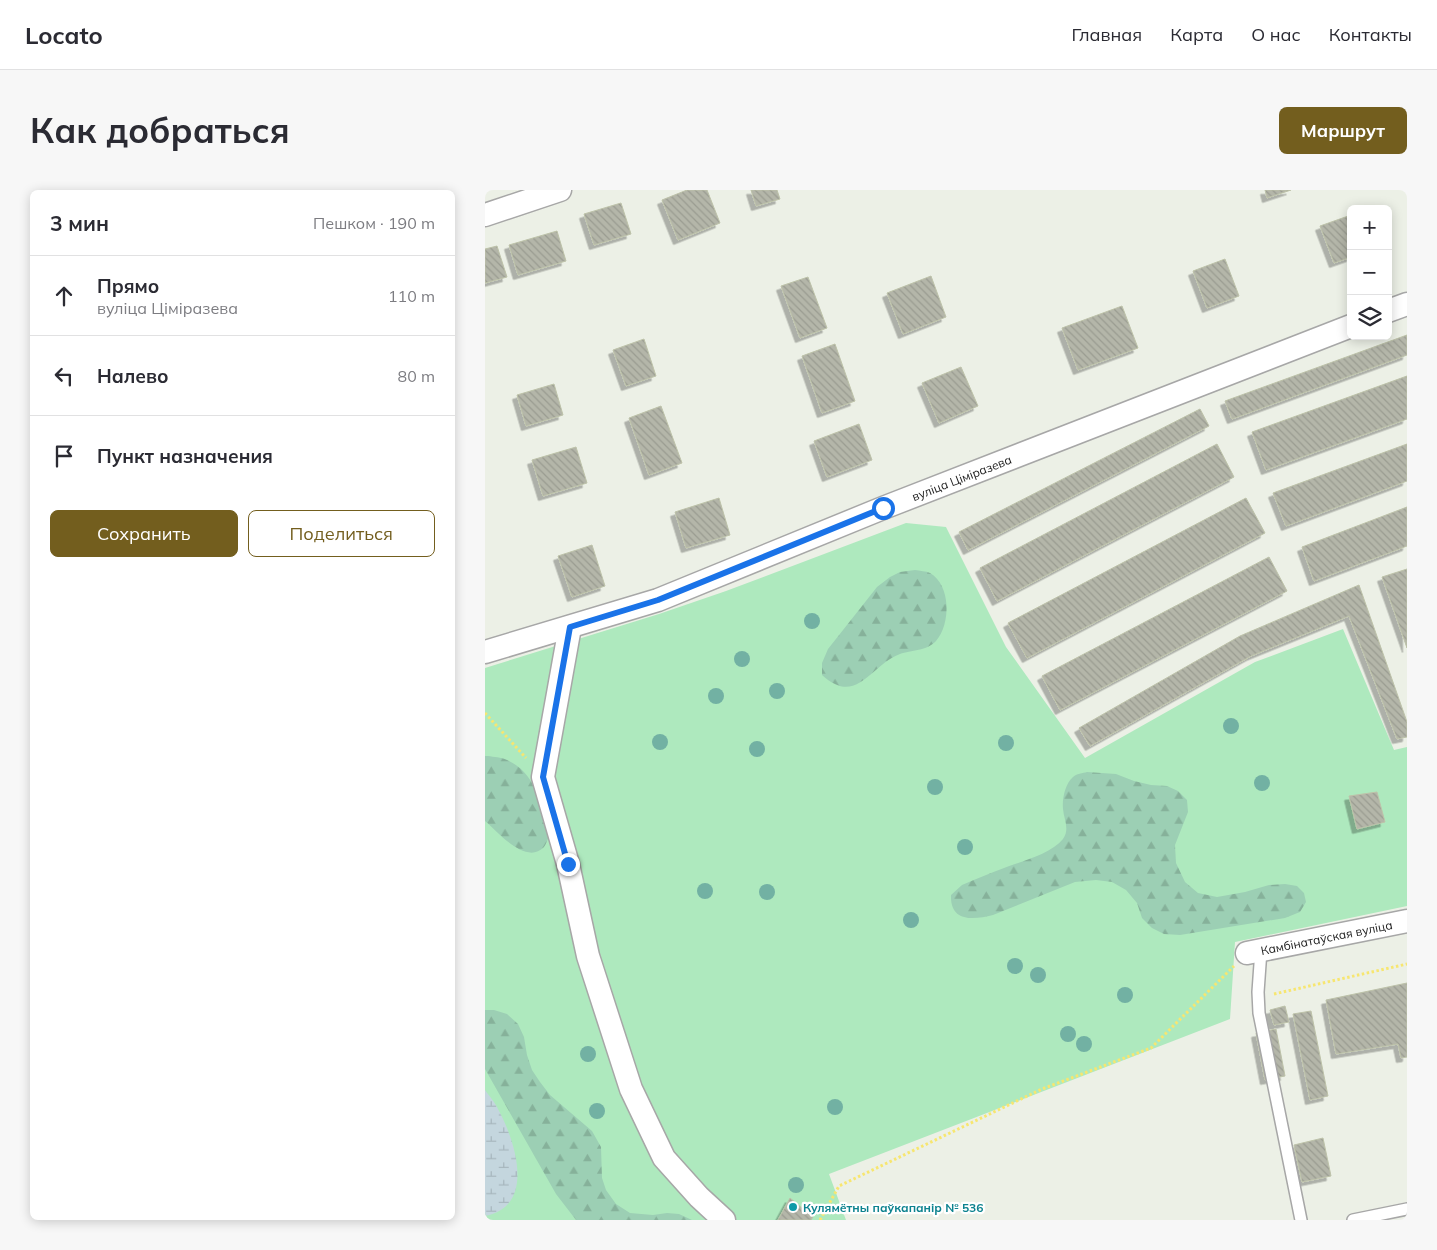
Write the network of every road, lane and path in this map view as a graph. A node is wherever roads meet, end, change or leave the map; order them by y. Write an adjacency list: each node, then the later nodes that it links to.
1 (560, 190): 2 (street)
2 (485, 215)
3 (1407, 304): 4 (street)
4 (1392, 310)
5 (1347, 328): 6 (street, вуліца Ціміразева)
6 (570, 627): 7 (street, вуліца Ціміразева); 9 (street)
7 (485, 652)
8 (485, 713): 9 (path)
9 (543, 777): 15 (street)
10 (1407, 921): 11 (street, Камбінатаўская вуліца)
11 (1254, 952): 16 (path); 17 (lane)
12 (1407, 964): 13 (path)
13 (1275, 1001)
14 (1407, 1209): 18 (lane)
15 (724, 1220)
16 (820, 1220)
17 (1301, 1220)
18 (1353, 1220)

